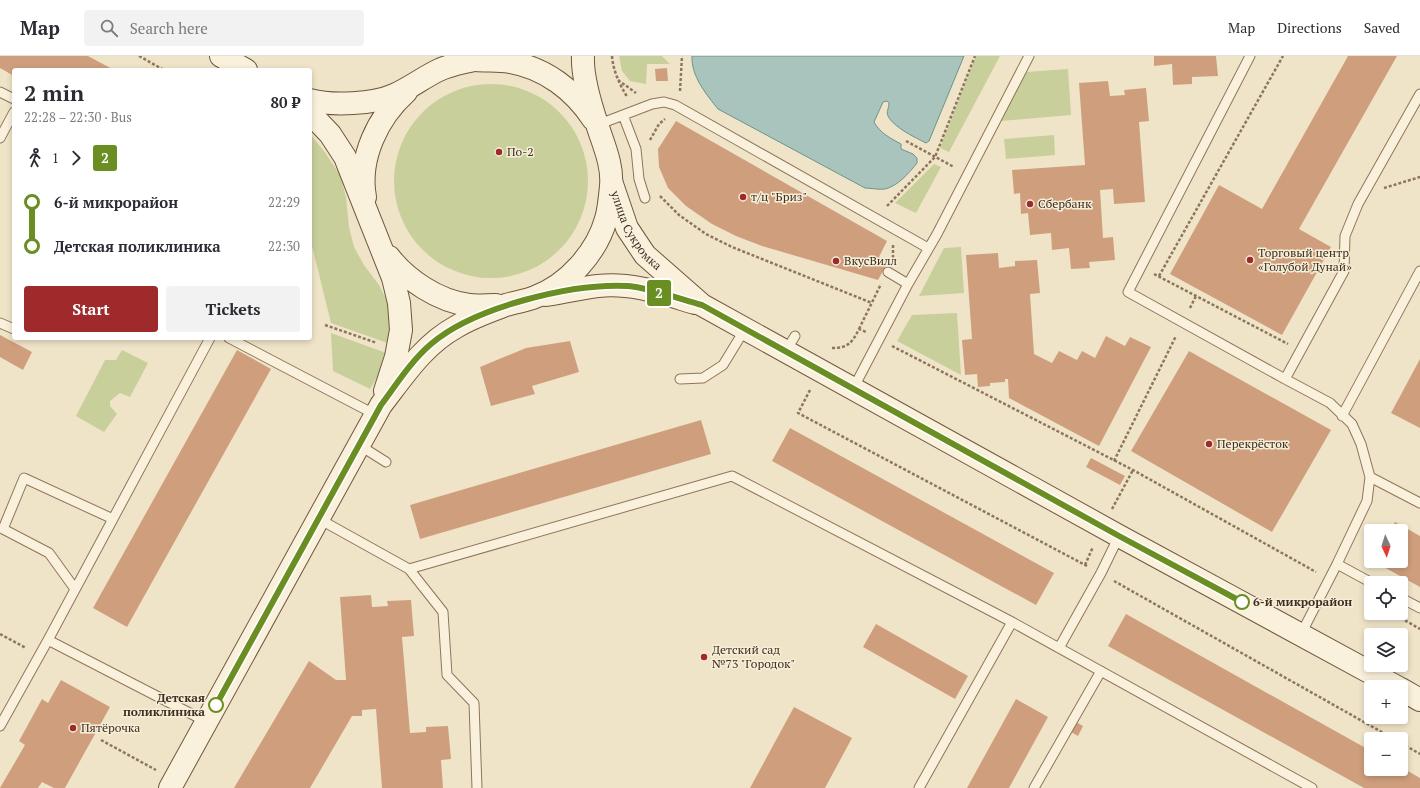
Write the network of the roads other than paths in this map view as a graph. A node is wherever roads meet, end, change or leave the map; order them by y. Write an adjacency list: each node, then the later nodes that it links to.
1 (583, 56): 13 (main road)
2 (1030, 56): 19 (lane)
3 (1250, 56): 32 (lane)
4 (481, 58): 5 (main road); 13 (main road)
5 (417, 81): 9 (main road); 17 (main road)
6 (0, 92): 8 (lane)
7 (1420, 94): 32 (lane)
8 (12, 98)
9 (312, 100)
10 (312, 115): 17 (main road)
11 (623, 115): 13 (lane); 16 (lane); 19 (lane)
12 (12, 116): 14 (lane)
13 (597, 124): 15 (main road)
14 (0, 138)
15 (612, 184): 23 (main road); 25 (main road, улица Сукромка)
16 (645, 198)
17 (370, 220): 18 (main road)
18 (382, 248): 24 (main road); 34 (main road)
19 (928, 248): 22 (lane)
20 (1420, 271): 35 (lane)
21 (888, 272): 22 (lane)
22 (908, 284): 33 (lane)
23 (536, 297): 24 (main road); 25 (main road, улица Сукромка)
24 (506, 305): 34 (main road)
25 (702, 305): 28 (main road, улица Сукромка)
26 (0, 323): 27 (lane)
27 (12, 328)
28 (745, 328): 31 (lane); 33 (main road, улица Сукромка)
29 (209, 340): 40 (lane)
30 (232, 340): 34 (lane)
31 (680, 378)
32 (1285, 379): 35 (lane)
33 (853, 389): 42 (main road, улица Сукромка)
34 (378, 410): 36 (main road)
35 (1342, 416): 38 (lane)
36 (359, 445): 37 (lane); 41 (main road)
37 (386, 462)
38 (1370, 477): 39 (lane); 43 (lane)
39 (1420, 503)
40 (113, 519): 46 (lane); 46 (lane)
41 (318, 519): 44 (lane); 57 (main road)
42 (1119, 536): 50 (main road, улица Сукромка); 52 (lane)
43 (1338, 564): 45 (lane); 50 (lane)
44 (409, 569): 49 (lane); 60 (lane)
45 (1364, 579)
46 (76, 589): 51 (lane)
47 (1408, 602): 48 (lane)
48 (1420, 608)
49 (1012, 622): 52 (lane); 61 (lane)
50 (1301, 634): 54 (main road, улица Сукромка)
51 (48, 640): 57 (lane); 58 (lane)
52 (1059, 648): 53 (lane)
53 (1101, 671): 62 (lane); 63 (lane)
54 (1384, 680)
55 (1408, 693): 56 (main road)
56 (1420, 700)
57 (207, 722): 59 (main road)
58 (0, 726)
59 (170, 788)
60 (477, 788)
61 (919, 788)
62 (1034, 788)
63 (1312, 788)

